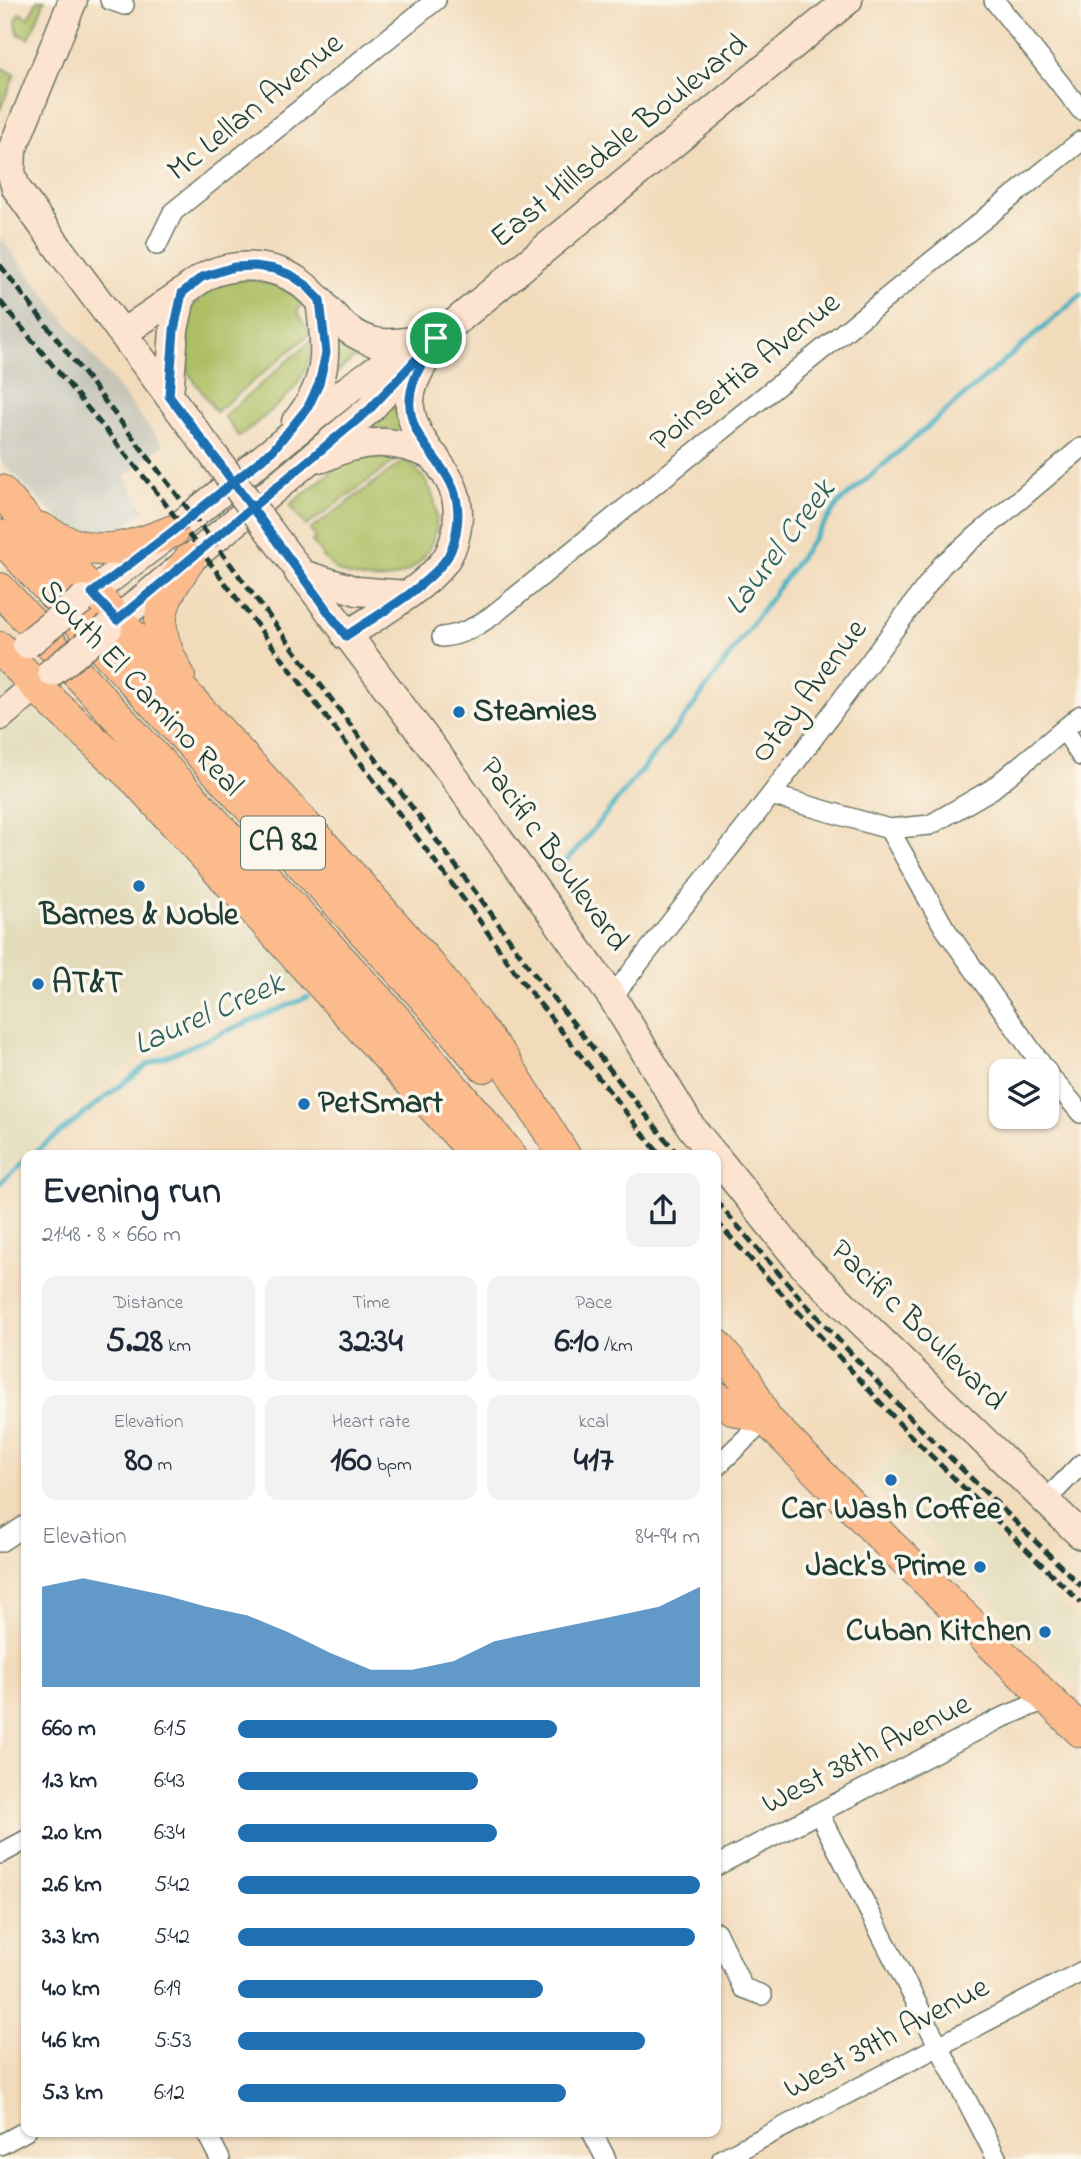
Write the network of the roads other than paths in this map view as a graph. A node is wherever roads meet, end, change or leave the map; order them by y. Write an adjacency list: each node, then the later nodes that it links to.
1 (74, 0): 10 (main road, Pacific Boulevard)
2 (436, 0): 7 (street, Mc Lellan Avenue)
3 (848, 0): 11 (main road, East Hillsdale Boulevard)
4 (994, 0): 5 (street)
5 (1081, 110)
6 (1081, 141): 27 (street, Poinsettia Avenue)
7 (157, 245)
8 (182, 293): 9 (main road); 10 (main road); 12 (main road)
9 (320, 300): 11 (main road); 14 (main road)
10 (122, 333): 12 (main road, Pacific Boulevard)
11 (436, 338): 14 (main road, East Hillsdale Boulevard); 15 (main road); 16 (main road, East Hillsdale Boulevard)
12 (169, 396): 21 (main road, Pacific Boulevard, bridge)
13 (1081, 448): 35 (street, Otay Avenue)
14 (273, 450): 19 (main road, East Hillsdale Boulevard)
15 (435, 457): 16 (main road); 23 (main road)
16 (296, 471): 20 (main road, East Hillsdale Boulevard)
17 (0, 491): 18 (main road)
18 (13, 527): 19 (main road); 24 (main road); 43 (main road, South El Camino Real / CA 82)
19 (173, 531): 24 (main road, East Hillsdale Boulevard)
20 (189, 560): 25 (main road, East Hillsdale Boulevard); 30 (main road)
21 (299, 573): 23 (main road); 26 (main road, Pacific Boulevard)
22 (0, 589): 42 (main road, South El Camino Real / CA 82)
23 (405, 595): 26 (main road)
24 (88, 596): 25 (main road); 28 (main road, East Hillsdale Boulevard, bridge)
25 (113, 624): 29 (main road, East Hillsdale Boulevard, bridge); 30 (main road)
26 (346, 636): 37 (main road, Pacific Boulevard)
27 (442, 637)
28 (9, 654): 29 (main road)
29 (43, 679): 32 (main road, East Hillsdale Boulevard); 41 (main road)
30 (197, 707): 44 (main road)
31 (1081, 715): 33 (street)
32 (0, 716)
33 (1064, 729): 34 (street); 36 (street)
34 (1081, 756)
35 (771, 795): 36 (street); 37 (street, Otay Avenue)
36 (889, 828): 38 (street)
37 (612, 997): 45 (main road, Pacific Boulevard)
38 (1037, 1059)
39 (1059, 1087): 40 (street)
40 (1081, 1114)
41 (472, 1150)
42 (506, 1150)
43 (558, 1150)
44 (559, 1150)
45 (710, 1150)
46 (721, 1163): 52 (main road, Pacific Boulevard)
47 (721, 1351): 49 (main road)
48 (721, 1400): 49 (main road)
49 (766, 1419): 50 (street); 56 (main road)
50 (721, 1462)
51 (1081, 1464): 52 (street)
52 (1046, 1500): 54 (main road, Pacific Boulevard)
53 (21, 1528): 55 (street)
54 (1081, 1535)
55 (0, 1542)
56 (1047, 1699): 57 (main road); 58 (street, West 38th Avenue)
57 (1081, 1731)
58 (819, 1814): 61 (street, West 38th Avenue); 65 (street)
59 (21, 1843): 60 (street)
60 (0, 1854)
61 (721, 1863)
62 (721, 1942): 64 (street)
63 (1081, 1972): 65 (street, West 39th Avenue)
64 (762, 1995)
65 (937, 2047): 72 (street, West 39th Avenue); 73 (street)
66 (21, 2134): 69 (street)
67 (209, 2137): 70 (street)
68 (595, 2137): 71 (street)
69 (0, 2145)
70 (220, 2159)
71 (606, 2159)
72 (722, 2159)
73 (997, 2159)

